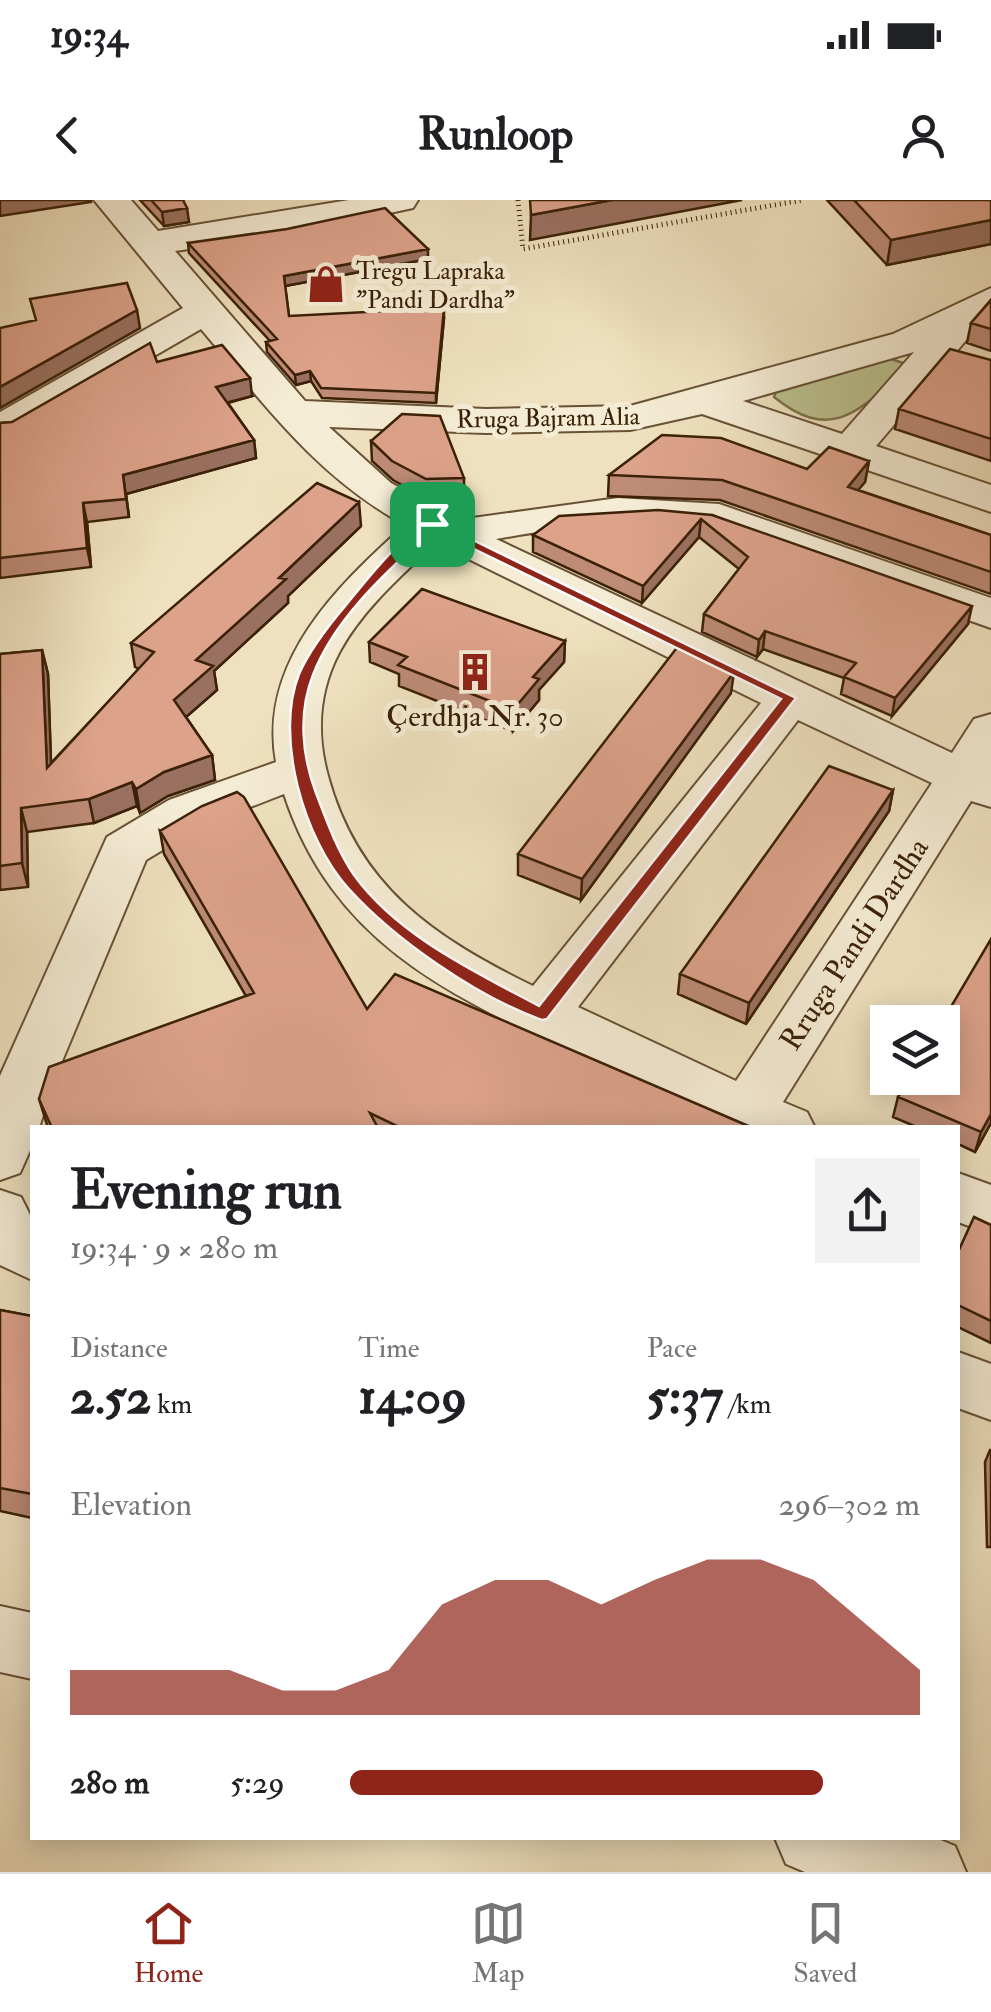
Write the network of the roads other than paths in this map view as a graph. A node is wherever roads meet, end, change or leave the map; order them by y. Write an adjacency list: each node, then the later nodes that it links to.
1 (112, 200): 3 (street)
2 (400, 200): 3 (street)
3 (147, 244): 5 (street)
4 (979, 307): 6 (street, Rruga Bajram Alia); 9 (street, Rruga Bajram Alia)
5 (203, 312): 7 (street); 8 (street)
6 (704, 401): 7 (street, Rruga Bajram Alia); 9 (street)
7 (292, 414): 11 (street)
8 (0, 428)
9 (850, 451): 10 (street)
10 (991, 498)
11 (442, 529): 12 (street); 13 (street); 15 (street, Rruga Pandi Dardha)
12 (991, 614)
13 (790, 698): 16 (street); 17 (street)
14 (991, 730): 16 (street, Rruga Pandi Dardha)
15 (300, 771): 17 (street, Rruga Pandi Dardha); 18 (street)
16 (976, 784): 19 (street, Rruga Pandi Dardha)
17 (542, 1014): 19 (street, Rruga Pandi Dardha)
18 (14, 1079): 20 (street)
19 (767, 1119)
20 (0, 1156)
21 (960, 1199): 22 (street)
22 (991, 1210)
23 (0, 1214): 24 (street)
24 (30, 1254)
25 (960, 1381): 26 (street)
26 (991, 1392)
27 (0, 1639): 28 (street)
28 (30, 1646)
29 (819, 1840): 30 (street)
30 (929, 1872)

